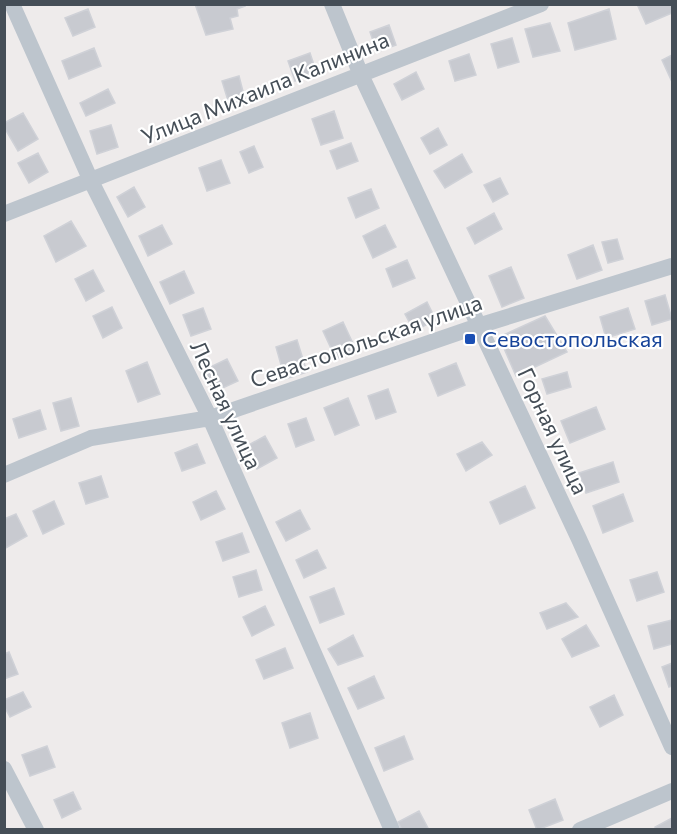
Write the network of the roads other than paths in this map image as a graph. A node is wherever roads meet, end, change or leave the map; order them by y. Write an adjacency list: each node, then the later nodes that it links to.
1 (12, 4): 5 (street, Лесная улица)
2 (332, 4): 4 (street, Горная улица)
3 (541, 4): 4 (street, Улица Михаила Калинина)
4 (361, 75): 5 (street, Улица Михаила Калинина); 8 (street, Горная улица)
5 (91, 181): 6 (street, Улица Михаила Калинина); 9 (street, Лесная улица)
6 (4, 214)
7 (672, 266): 8 (street, Севастопольская улица)
8 (478, 326): 9 (street, Севастопольская улица); 11 (street, Горная улица)
9 (210, 418): 10 (street, Севастопольская улица); 15 (street, Лесная улица)
10 (4, 475)
11 (672, 747)
12 (4, 769): 14 (street)
13 (672, 791): 16 (street)
14 (36, 830)
15 (392, 830)
16 (580, 830)

